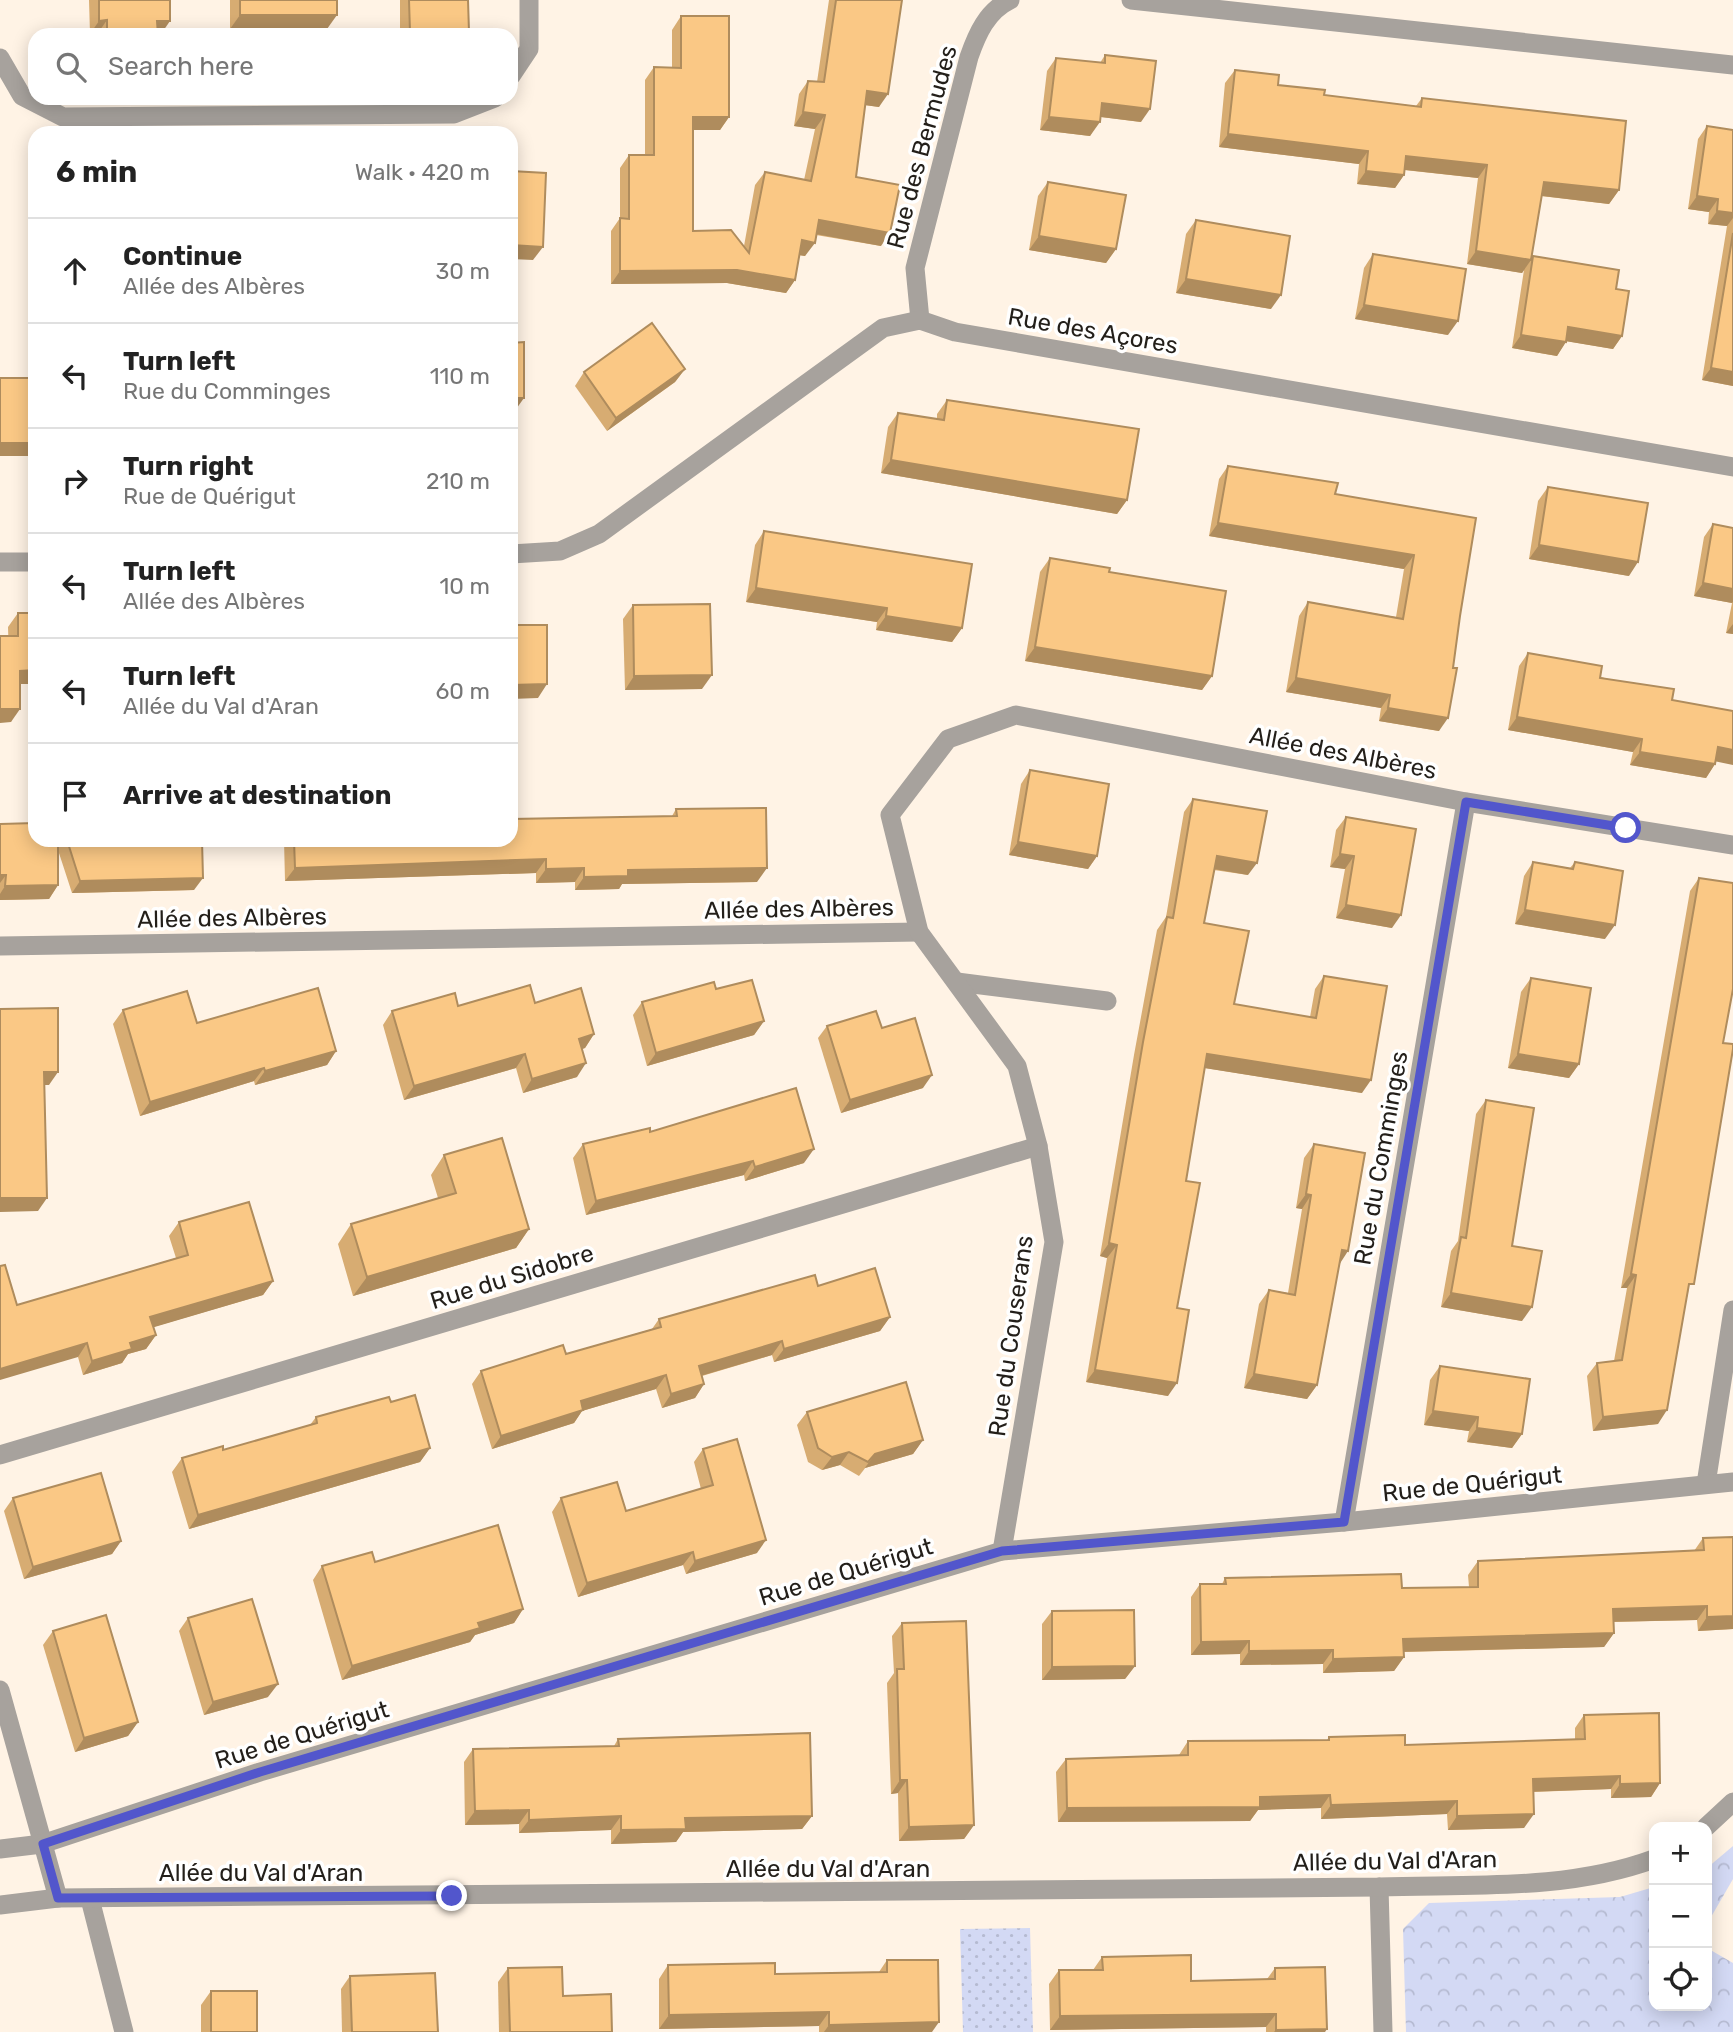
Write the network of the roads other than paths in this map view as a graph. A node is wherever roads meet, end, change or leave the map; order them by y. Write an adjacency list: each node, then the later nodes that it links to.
1 (529, 0): 6 (street)
2 (1010, 0): 10 (street, Rue des Bermudes)
3 (1131, 0): 5 (street)
4 (0, 58): 7 (street)
5 (1733, 65)
6 (518, 66)
7 (28, 99)
8 (40, 105): 9 (street)
9 (477, 105)
10 (920, 320): 11 (street, Rue des Açores); 12 (street)
11 (1733, 467)
12 (518, 554)
13 (0, 562): 14 (street)
14 (28, 562)
15 (1466, 802): 16 (street, Allée des Albères); 17 (street, Allée des Albères); 26 (street, Rue du Comminges)
16 (1733, 845)
17 (919, 932): 18 (street, Allée des Albères); 19 (street, Rue du Couserans)
18 (0, 946)
19 (957, 982): 20 (street); 21 (street, Rue du Couserans)
20 (1107, 1001)
21 (1038, 1146): 23 (street, Rue du Sidobre); 27 (street, Rue du Couserans)
22 (1733, 1311): 25 (street)
23 (0, 1455)
24 (1733, 1482): 25 (street, Rue de Quérigut)
25 (1706, 1484): 26 (street, Rue de Quérigut)
26 (1344, 1522): 27 (street, Rue de Quérigut)
27 (1002, 1551): 31 (street, Rue de Quérigut)
28 (0, 1690): 31 (street)
29 (1733, 1801): 30 (street)
30 (1711, 1822)
31 (43, 1844): 32 (street, Rue de Quérigut); 35 (street)
32 (0, 1849)
33 (1649, 1861): 34 (street, Allée du Val d'Aran)
34 (1379, 1887): 36 (street, Allée du Val d'Aran); 39 (street)
35 (58, 1898): 36 (street, Allée du Val d'Aran); 37 (street, Allée du Val d'Aran)
36 (90, 1899): 38 (street)
37 (0, 1905)
38 (124, 2032)
39 (1383, 2032)

